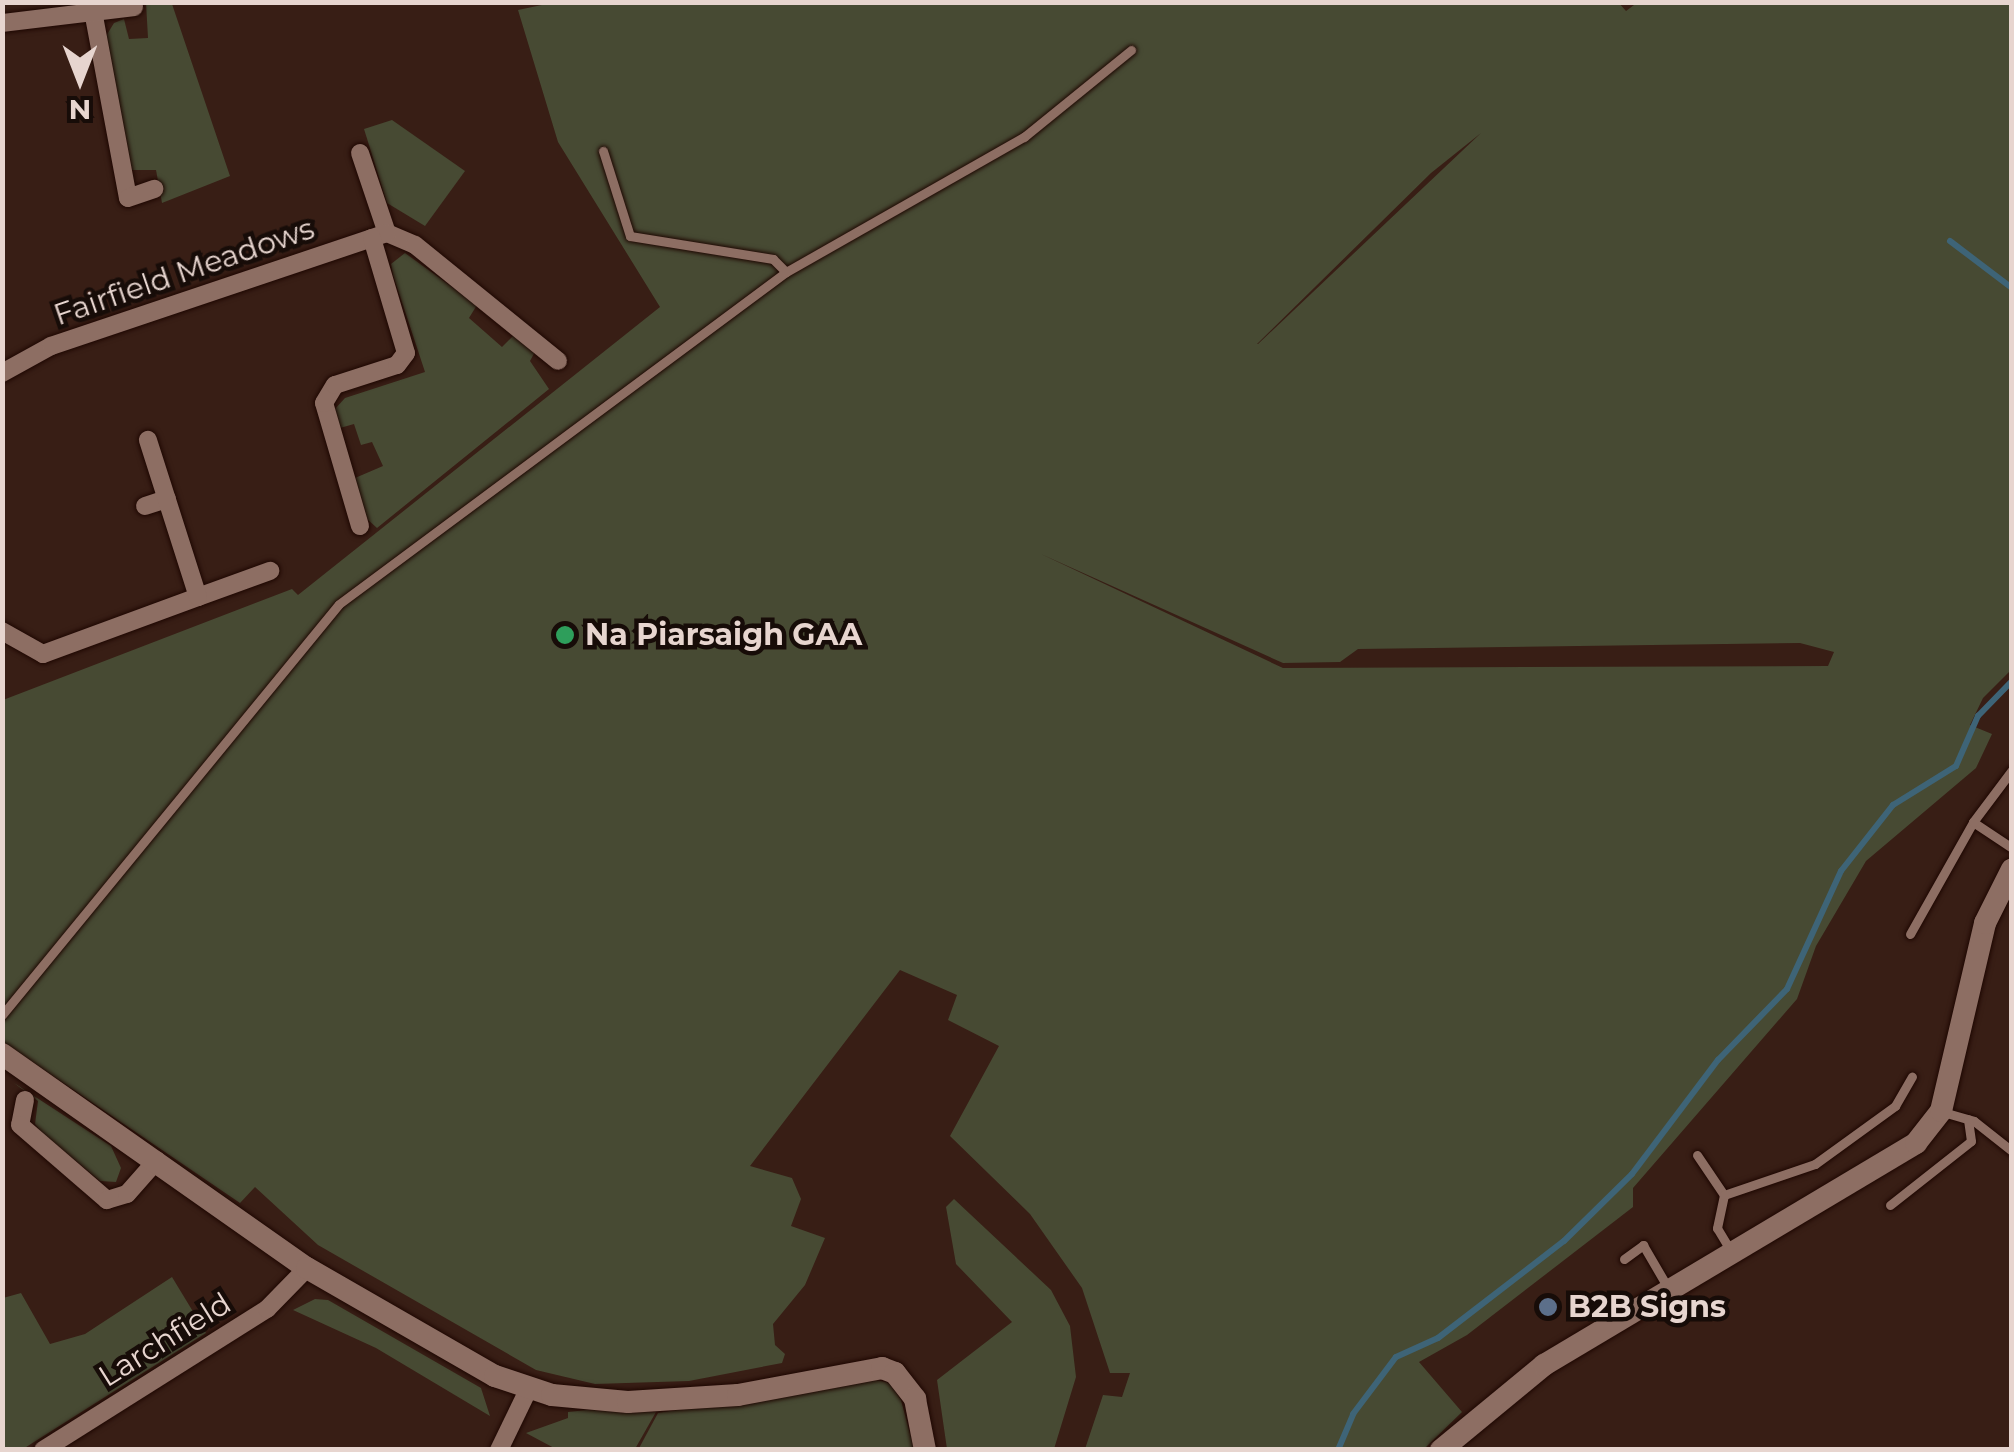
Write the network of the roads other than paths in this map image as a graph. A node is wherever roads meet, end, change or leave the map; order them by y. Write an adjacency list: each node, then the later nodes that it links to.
1 (134, 7): 2 (street)
2 (93, 11): 3 (street); 7 (street)
3 (2, 23)
4 (1131, 50): 9 (lane)
5 (602, 150): 9 (lane)
6 (360, 153): 8 (street)
7 (154, 189)
8 (379, 235): 10 (street); 11 (street, Fairfield Meadows); 14 (street)
9 (786, 272): 26 (lane)
10 (558, 361)
11 (2, 373)
12 (148, 440): 15 (street)
13 (361, 456): 14 (street)
14 (342, 461): 17 (street)
15 (167, 499): 16 (street); 19 (street)
16 (145, 506)
17 (360, 526)
18 (270, 571): 19 (street)
19 (198, 596): 20 (street)
20 (2, 631)
21 (2012, 770): 22 (lane)
22 (1972, 822): 23 (lane); 25 (lane)
23 (2012, 848)
24 (2012, 869): 30 (street)
25 (1910, 934)
26 (5, 1008)
27 (2, 1054): 34 (street)
28 (1912, 1077): 35 (lane)
29 (25, 1100): 34 (street)
30 (1941, 1111): 31 (lane); 37 (street)
31 (1968, 1120): 32 (lane); 36 (lane)
32 (2012, 1151)
33 (1696, 1155): 35 (lane)
34 (157, 1160): 39 (street)
35 (1724, 1195): 37 (lane)
36 (1890, 1205)
37 (1730, 1250): 40 (street)
38 (1624, 1259): 40 (lane)
39 (307, 1268): 41 (street); 42 (street, Larchfield)
40 (1667, 1286): 45 (street)
41 (528, 1390): 43 (street); 44 (street)
42 (43, 1450)
43 (498, 1450)
44 (925, 1450)
45 (1441, 1450)

